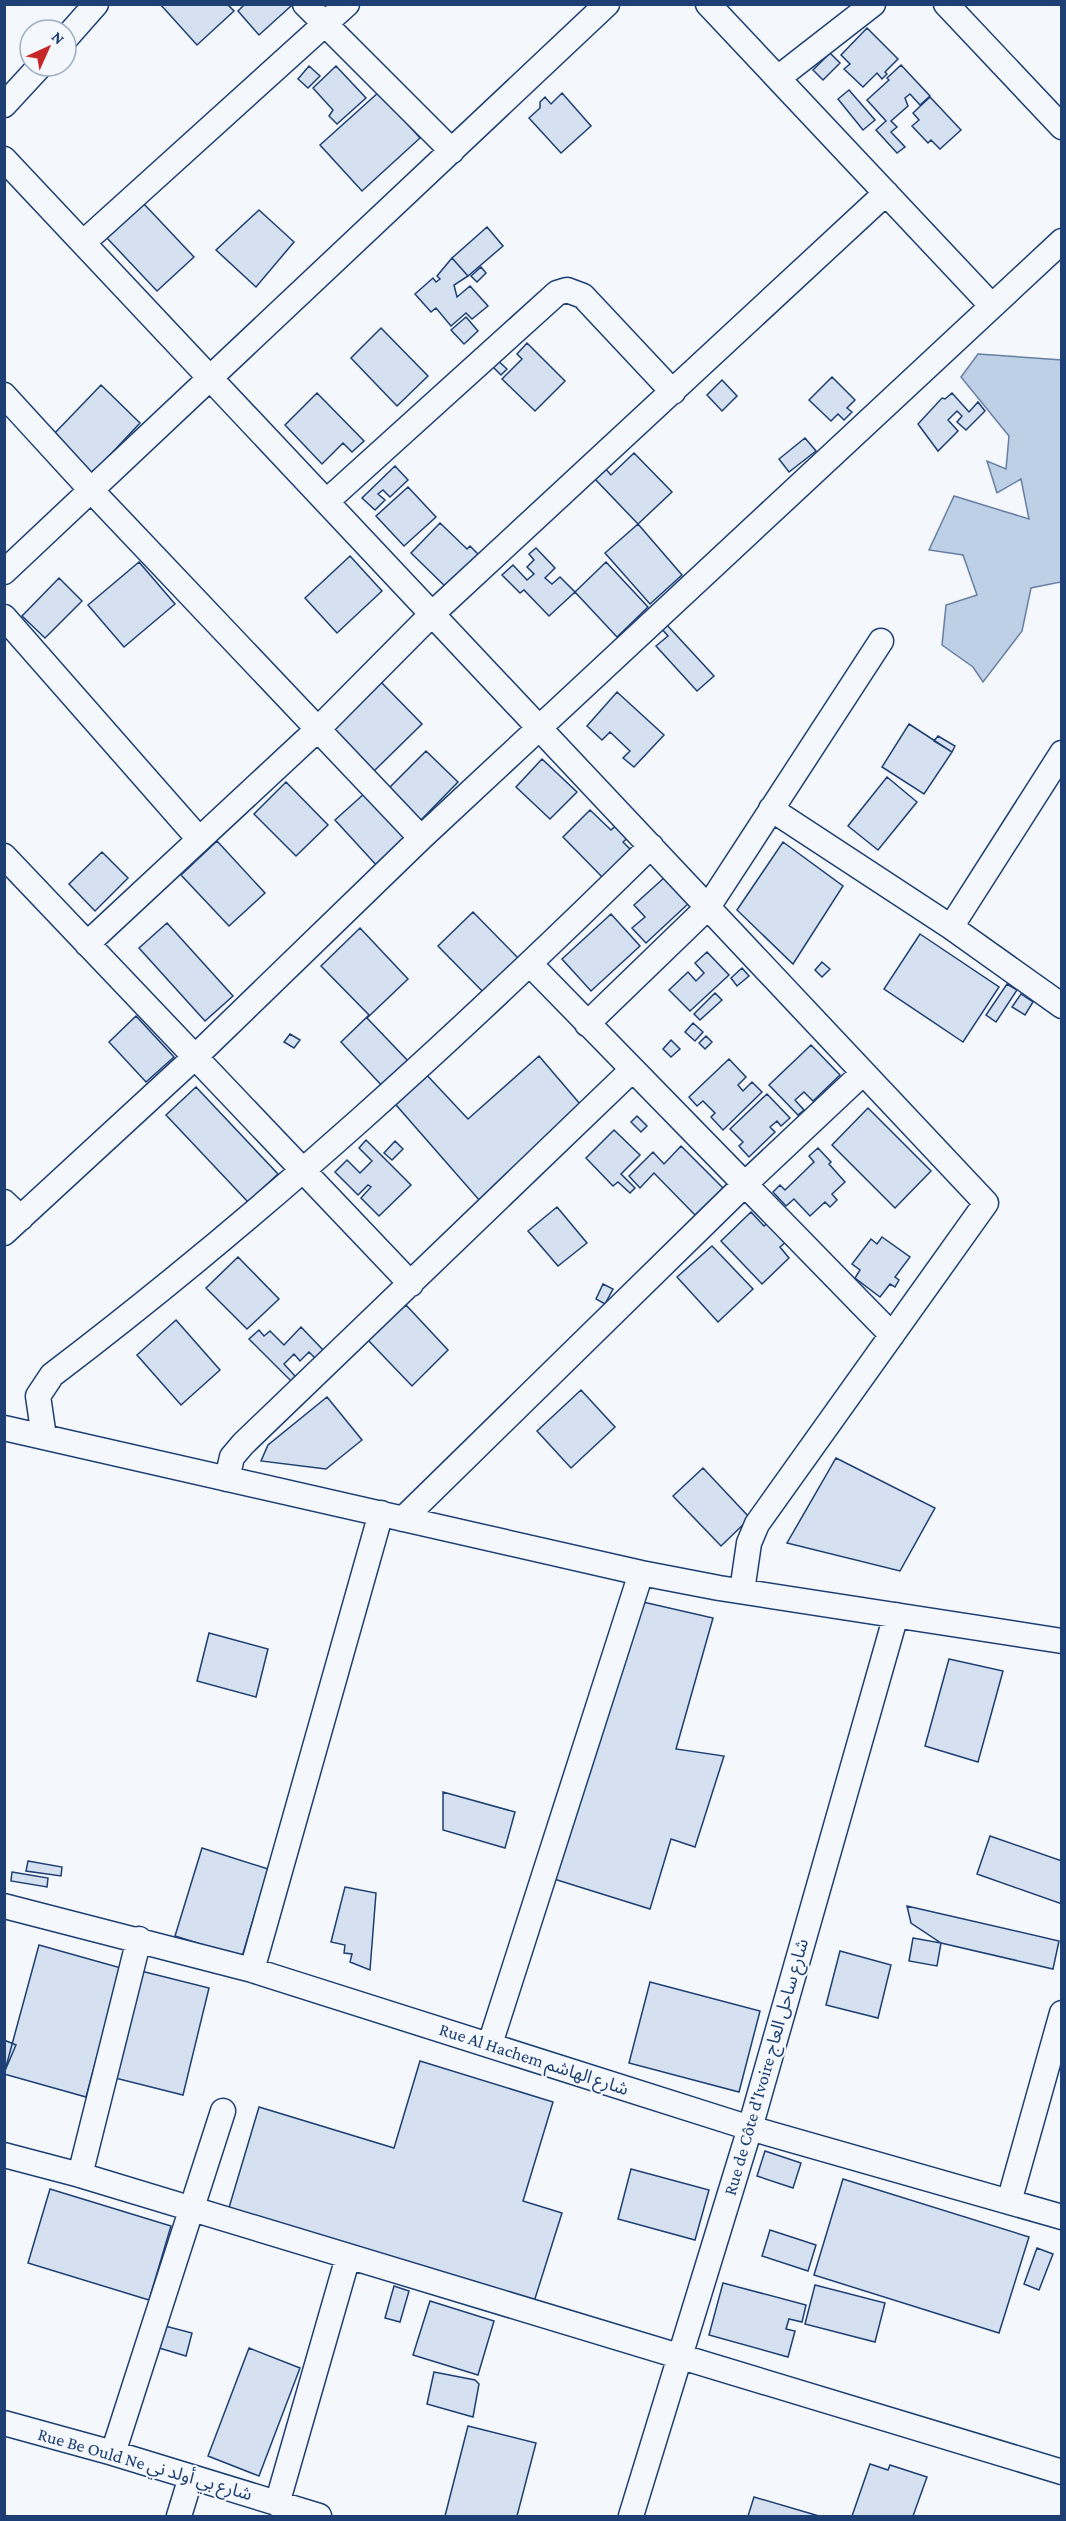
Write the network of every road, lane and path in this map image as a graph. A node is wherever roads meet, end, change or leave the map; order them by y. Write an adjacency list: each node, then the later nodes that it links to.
1 (305, 4): 9 (street)
2 (347, 4): 9 (street)
3 (608, 4): 14 (street)
4 (708, 4): 11 (street)
5 (873, 4): 11 (street)
6 (946, 4): 13 (street)
7 (93, 6): 8 (street)
8 (78, 24)
9 (326, 24): 14 (street); 18 (street)
10 (29, 78): 12 (street)
11 (778, 78): 16 (street)
12 (4, 105)
13 (1062, 127)
14 (452, 151): 20 (street)
15 (4, 159): 18 (street)
16 (886, 193): 19 (street); 21 (street)
17 (1062, 241): 19 (street)
18 (84, 242): 20 (street)
19 (992, 306): 29 (street)
20 (211, 377): 23 (street); 24 (street)
21 (673, 392): 24 (street); 26 (street)
22 (4, 395): 23 (street)
23 (91, 490): 25 (street); 30 (street)
24 (327, 501): 26 (street)
25 (4, 572)
26 (433, 613): 29 (street); 30 (street)
27 (4, 617): 34 (street)
28 (880, 641): 32 (street)
29 (540, 728): 33 (street); 35 (street)
30 (318, 729): 33 (street); 34 (street)
31 (1062, 753): 38 (street)
32 (771, 810): 37 (street); 38 (street)
33 (421, 838): 43 (street)
34 (199, 839): 39 (street)
35 (651, 846): 37 (street); 40 (street)
36 (4, 856): 39 (street)
37 (708, 907): 42 (street); 45 (street)
38 (951, 927): 41 (street)
39 (87, 944): 43 (street)
40 (530, 964): 42 (street); 46 (street)
41 (1062, 1006)
42 (587, 1023): 44 (street)
43 (195, 1057): 46 (street); 48 (street)
44 (632, 1070): 47 (street); 49 (street)
45 (863, 1072): 47 (street); 50 (street)
46 (303, 1171): 49 (street); 52 (street)
47 (745, 1184): 50 (street); 54 (street)
48 (10, 1218)
49 (411, 1284): 53 (street)
50 (891, 1335): 56 (street)
51 (4, 1428): 52 (street)
52 (44, 1437): 53 (street)
53 (227, 1479): 54 (street)
54 (392, 1516): 55 (street); 61 (street)
55 (641, 1573): 56 (street); 63 (street)
56 (742, 1591): 57 (street)
57 (896, 1615): 58 (street); 65 (street, Rue de Côte d'Ivoire شارع ساحل العاج)
58 (1062, 1641)
59 (4, 1906): 60 (street, Rue Al Hachem شارع الهاشم)
60 (139, 1940): 61 (street, Rue Al Hachem شارع الهاشم); 67 (street)
61 (252, 1970): 63 (street, Rue Al Hachem شارع الهاشم)
62 (1062, 2013): 68 (street)
63 (490, 2044): 65 (street, Rue Al Hachem شارع الهاشم)
64 (223, 2111): 69 (street)
65 (750, 2127): 68 (street, Rue Al Hachem شارع الهاشم); 72 (street, Rue de Côte d'Ivoire شارع ساحل العاج)
66 (4, 2155): 67 (street)
67 (80, 2175): 69 (street)
68 (1009, 2202): 70 (street, Rue Al Hachem شارع الهاشم)
69 (191, 2209): 71 (street); 74 (street)
70 (1062, 2217)
71 (348, 2256): 72 (street); 77 (street)
72 (680, 2356): 75 (street); 80 (street, Rue de Côte d'Ivoire شارع ساحل العاج)
73 (4, 2423): 74 (street, Rue Be Ould Ne شارع بي أولد ني)
74 (113, 2453): 76 (street, Rue Be Ould Ne شارع بي أولد ني)
75 (1062, 2472)
76 (190, 2477): 77 (street, Rue Be Ould Ne شارع بي أولد ني); 78 (street)
77 (277, 2504): 79 (street, Rue Be Ould Ne شارع بي أولد ني)
78 (179, 2517)
79 (319, 2517)
80 (631, 2517)

